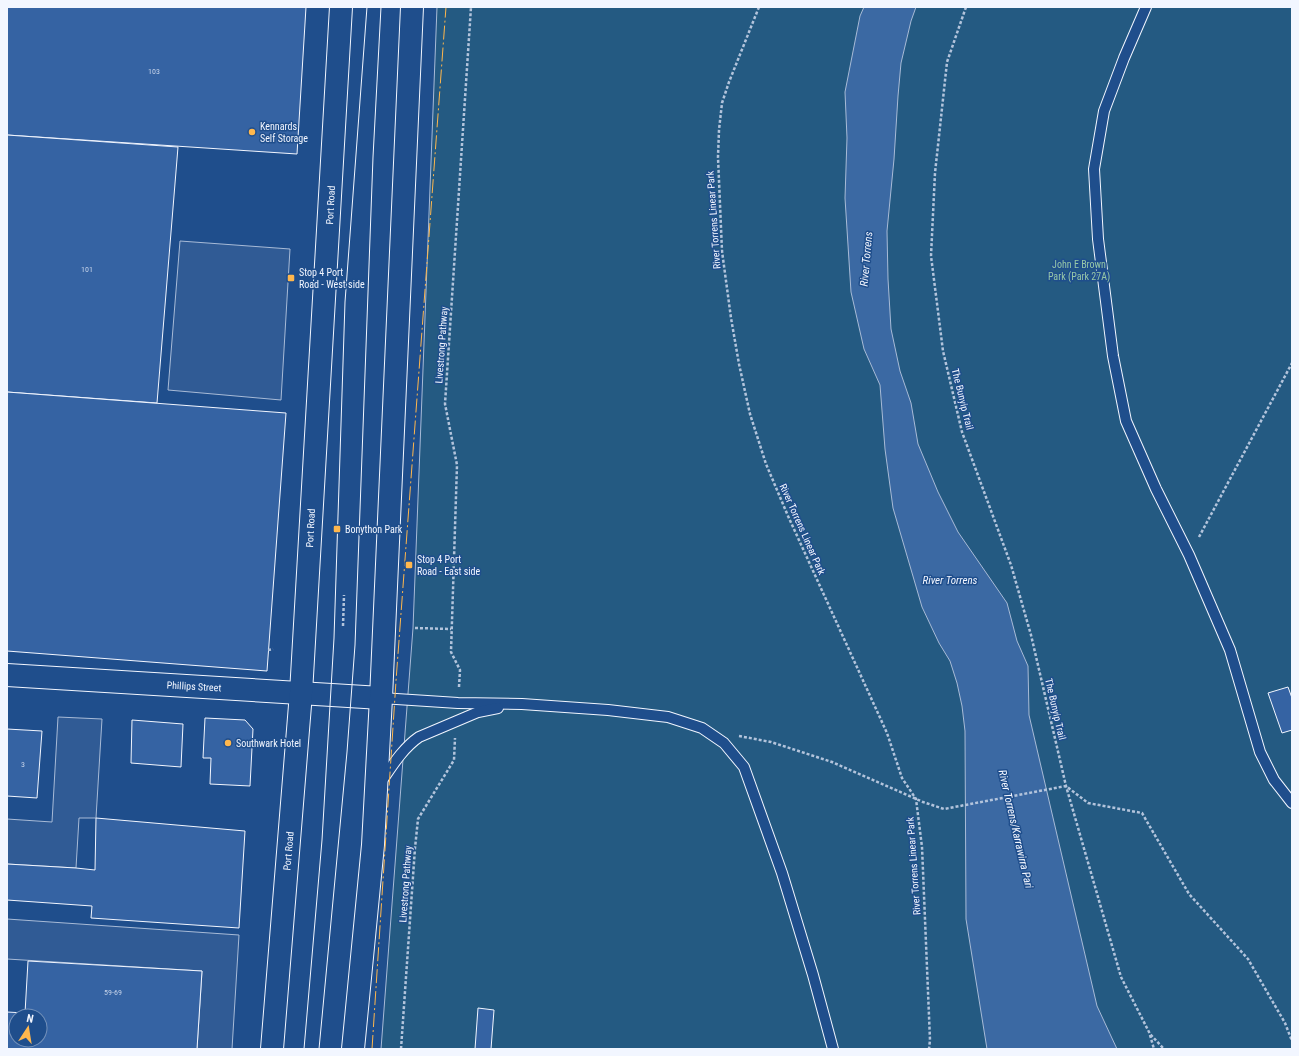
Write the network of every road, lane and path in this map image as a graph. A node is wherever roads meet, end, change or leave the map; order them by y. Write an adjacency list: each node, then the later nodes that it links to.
1 (341, 7): 17 (main road, Port Road)
2 (412, 7): 18 (main road)
3 (471, 7): 12 (path, Livestrong Pathway)
4 (759, 7): 24 (path, River Torrens Linear Park)
5 (966, 7): 22 (path, The Bunyip Trail)
6 (1146, 7): 8 (lane)
7 (1292, 363): 8 (path)
8 (1189, 554): 25 (lane)
9 (344, 595): 10 (path)
10 (343, 626)
11 (415, 628): 12 (path)
12 (451, 629): 16 (path, Livestrong Pathway)
13 (273, 649): 14 (path)
14 (268, 650)
15 (7, 675): 17 (main road, Phillips Street)
16 (459, 682)
17 (301, 693): 18 (main road, Phillips Street); 28 (main road, Port Road)
18 (382, 698): 19 (lane); 23 (main road)
19 (534, 705): 21 (lane); 23 (lane)
20 (456, 733): 30 (path, Livestrong Pathway)
21 (724, 743): 24 (path); 31 (lane)
22 (1066, 786): 24 (path); 26 (path, The Bunyip Trail); 27 (path)
23 (376, 789): 29 (main road)
24 (916, 799): 32 (path, River Torrens Linear Park)
25 (1292, 803)
26 (1150, 1034): 33 (path); 34 (path)
27 (1292, 1041)
28 (272, 1049)
29 (352, 1049)
30 (401, 1049)
31 (833, 1049)
32 (929, 1049)
33 (1154, 1049)
34 (1164, 1049)

